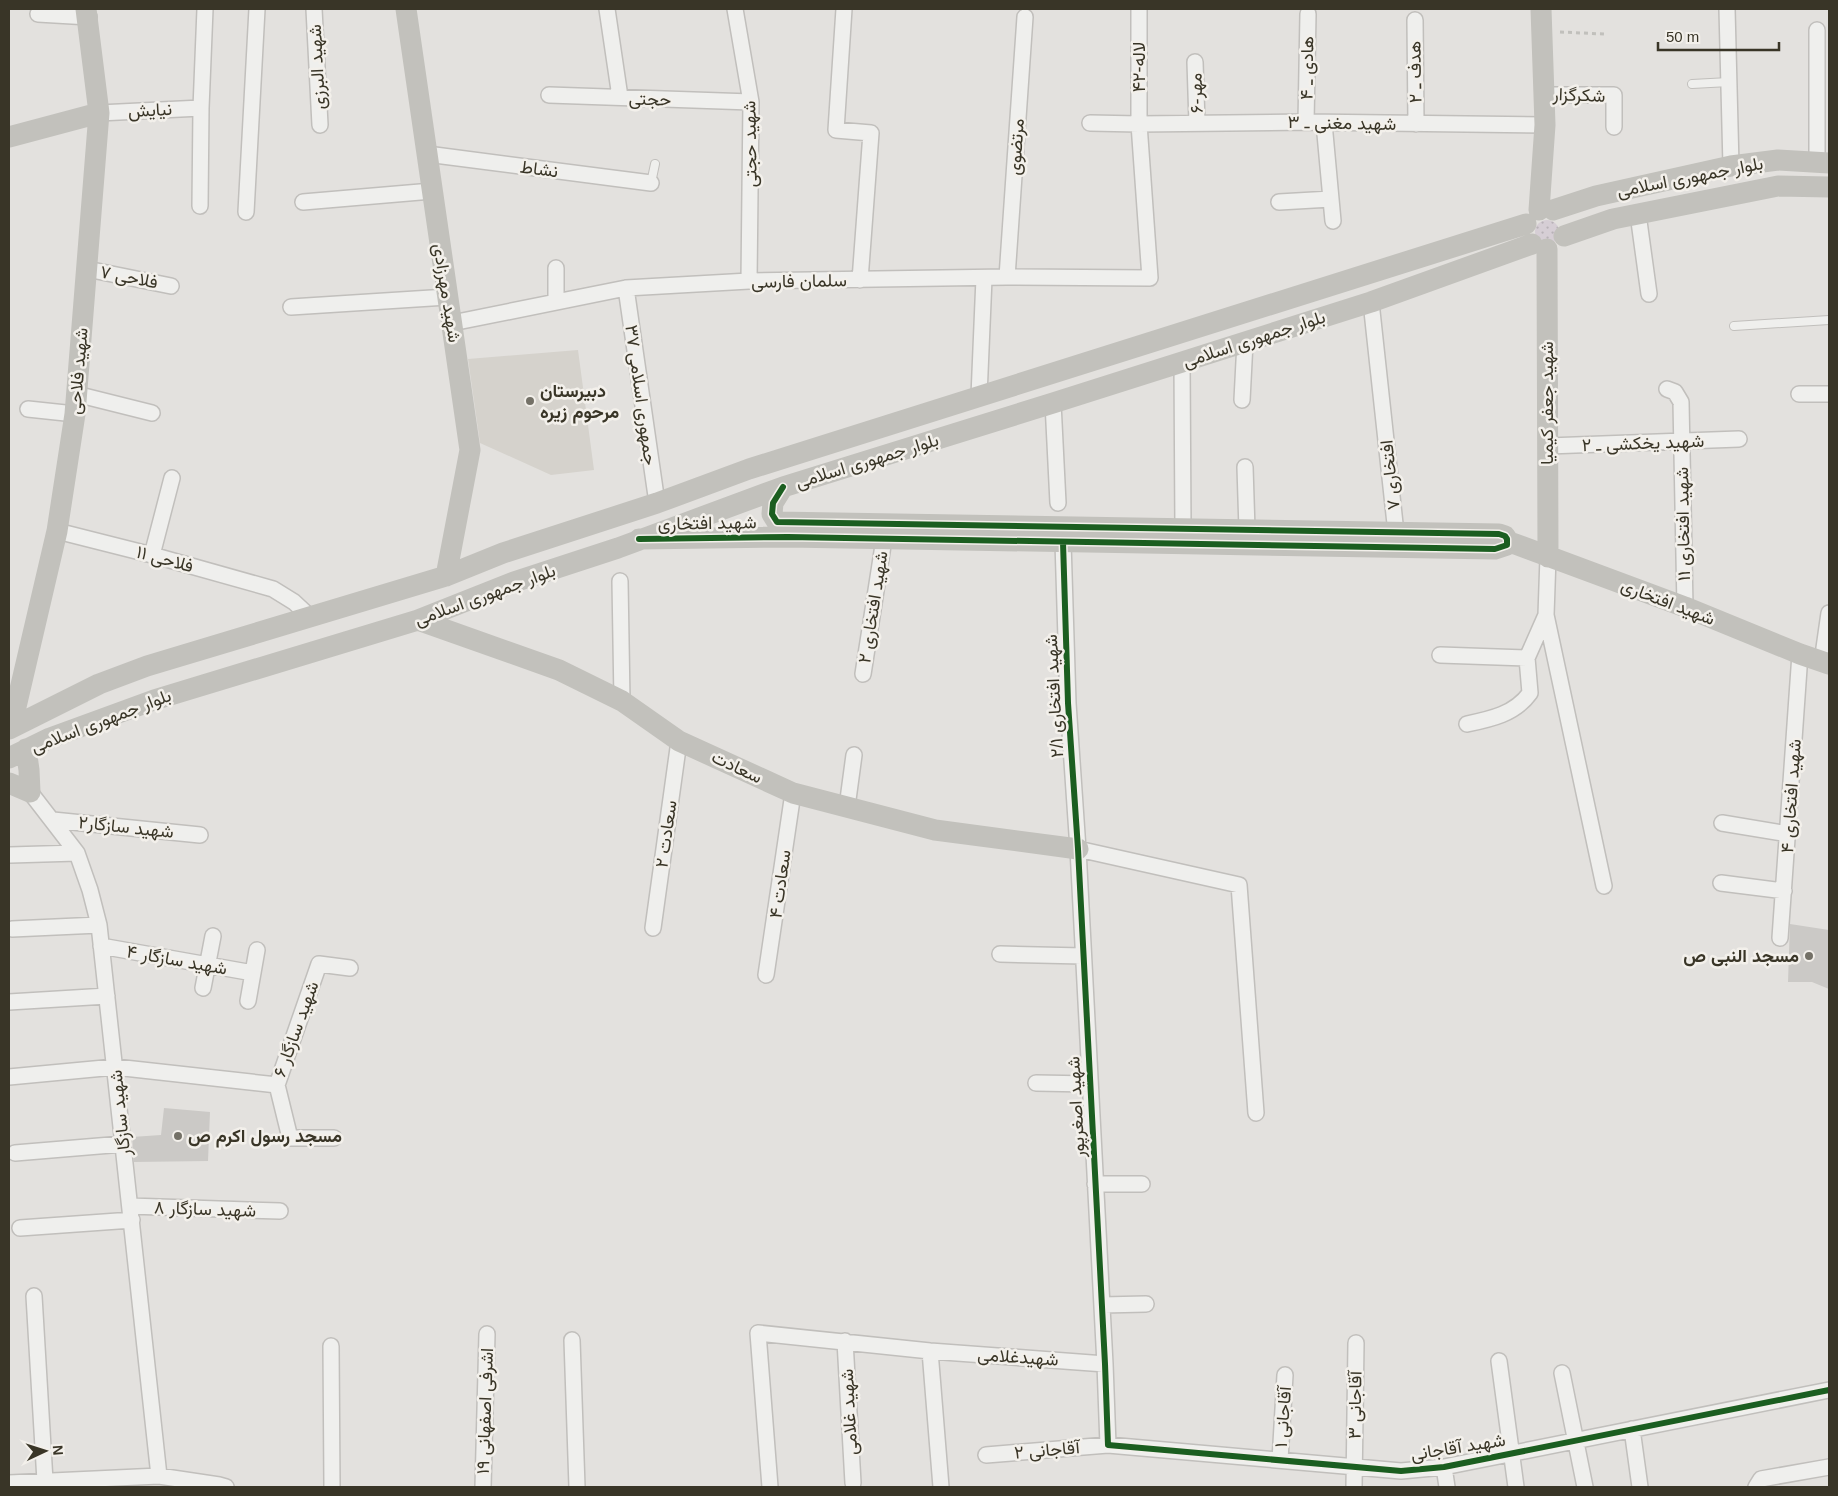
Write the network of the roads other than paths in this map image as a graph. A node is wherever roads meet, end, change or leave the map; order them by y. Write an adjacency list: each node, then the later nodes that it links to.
1 (205, 9): 24 (street)
2 (257, 9): 48 (street)
3 (314, 9): 32 (street, شهید البرزی)
4 (406, 9): 36 (street, شهید مهرزادی)
5 (607, 9): 22 (street)
6 (735, 9): 23 (street, شهید حجتی)
7 (844, 9): 60 (street)
8 (1140, 9): 30 (street, لاله-۴۲)
9 (1541, 9): 21 (street)
10 (1726, 9): 18 (street)
11 (88, 13): 12 (street); 25 (street, شهید فلاحی)
12 (38, 14)
13 (1308, 14): 26 (street, هادی ـ ۴)
14 (1025, 17): 58 (street, مرتضوی)
15 (1414, 20): 31 (street, هدف ـ ۲)
16 (1818, 30): 37 (street)
17 (1195, 62): 28 (street, مهر-۶)
18 (1729, 82): 19 (lane); 39 (street)
19 (1692, 84)
20 (549, 95): 22 (street, حجتی)
21 (1544, 95): 33 (street); 34 (street, شکرگزار)
22 (620, 97): 23 (street, حجتی)
23 (751, 102): 61 (street, شهید حجتی)
24 (201, 108): 25 (street, نیایش); 47 (street)
25 (99, 113): 35 (street); 56 (street, شهید فلاحی)
26 (1306, 122): 28 (street, شهید مغنی ـ ۳); 29 (street, شهید مغنی ـ ۳)
27 (1090, 123): 30 (street, شهید مغنی ـ ۳)
28 (1196, 123): 30 (street, شهید مغنی ـ ۳)
29 (1324, 123): 31 (street, شهید مغنی ـ ۳); 44 (street)
30 (1139, 124): 59 (street, لاله-۴۲)
31 (1416, 124): 33 (street, شهید مغنی ـ ۳)
32 (320, 125)
33 (1545, 125): 50 (street)
34 (1614, 127)
35 (9, 136)
36 (427, 154): 40 (street, نشاط); 42 (street, شهید مهرزادی)
37 (1823, 163): 39 (street, بلوار جمهوری اسلامی)
38 (654, 164): 40 (lane)
39 (1731, 166): 43 (street, بلوار جمهوری اسلامی)
40 (651, 183)
41 (1829, 187): 49 (street, بلوار جمهوری اسلامی)
42 (432, 191): 45 (street); 65 (street, شهید مهرزادی)
43 (1596, 196): 50 (street, بلوار جمهوری اسلامی); 52 (street)
44 (1330, 199): 46 (street); 51 (street)
45 (304, 202)
46 (1279, 202)
47 (200, 206)
48 (246, 212)
49 (1638, 214): 52 (street, بلوار جمهوری اسلامی); 64 (street)
50 (1539, 215): 53 (street); 54 (street); 77 (street, بلوار جمهوری اسلامی)
51 (1333, 221)
52 (1602, 222): 53 (street, بلوار جمهوری اسلامی)
53 (1564, 236): 54 (street)
54 (1539, 247): 67 (street, بلوار جمهوری اسلامی); 85 (street, شهید جعفر کیمیا)
55 (556, 268): 66 (street)
56 (87, 269): 62 (street, فلاحی ۷); 80 (street, شهید فلاحی)
57 (984, 278): 58 (street, سلمان فارسی); 60 (street, سلمان فارسی); 77 (street)
58 (1007, 278): 59 (street, سلمان فارسی)
59 (1150, 278)
60 (860, 280): 61 (street, سلمان فارسی)
61 (750, 281): 63 (street, سلمان فارسی)
62 (171, 286)
63 (626, 288): 66 (street, سلمان فارسی); 89 (street, جمهوری اسلامی ۳۷)
64 (1649, 294)
65 (447, 296): 68 (street); 70 (street, شهید مهرزادی)
66 (556, 302): 70 (street, سلمان فارسی)
67 (1371, 302): 72 (street, بلوار جمهوری اسلامی); 96 (street, افتخاری ۷)
68 (291, 307)
69 (1829, 320): 71 (lane)
70 (452, 323): 105 (street, شهید مهرزادی)
71 (1734, 326)
72 (1245, 342): 73 (street, بلوار جمهوری اسلامی); 78 (street)
73 (1182, 362): 79 (street, بلوار جمهوری اسلامی); 92 (street)
74 (1667, 389): 84 (street, شهید افتخاری ۱۱)
75 (1799, 394): 76 (street)
76 (1829, 394)
77 (979, 396): 89 (street, بلوار جمهوری اسلامی)
78 (1242, 400)
79 (1054, 403): 88 (street, بلوار جمهوری اسلامی); 90 (street)
80 (76, 404): 81 (street); 82 (street); 94 (street, شهید فلاحی)
81 (28, 409)
82 (152, 413)
83 (1739, 439): 84 (street, شهید یخکشی ـ ۲)
84 (1682, 441): 85 (street, شهید یخکشی ـ ۲); 108 (street, شهید افتخاری ۱۱)
85 (1548, 446): 103 (street, شهید جعفر کیمیا)
86 (1246, 467): 93 (street)
87 (172, 478): 102 (street)
88 (783, 487): 91 (street); 97 (street, بلوار جمهوری اسلامی)
89 (657, 503): 95 (street, بلوار جمهوری اسلامی)
90 (1058, 503)
91 (792, 530): 92 (street); 97 (street, شهید افتخاری); 98 (street, شهید افتخاری)
92 (1183, 530): 93 (street)
93 (1247, 530): 96 (street)
94 (56, 531): 102 (street, فلاحی ۱۱); 124 (street, شهید فلاحی)
95 (564, 533): 101 (street, بلوار جمهوری اسلامی); 104 (street)
96 (1396, 533): 100 (street)
97 (638, 539): 104 (street, بلوار جمهوری اسلامی)
98 (884, 539): 99 (street, شهید افتخاری); 118 (street, شهید افتخاری ۲)
99 (1063, 542): 100 (street, شهید افتخاری); 136 (street, شهید افتخاری ۲/۱)
100 (1501, 545): 103 (street, شهید افتخاری)
101 (503, 553): 105 (street, بلوار جمهوری اسلامی); 107 (street)
102 (152, 555): 111 (street, فلاحی ۱۱)
103 (1548, 557): 108 (street, شهید افتخاری); 110 (street)
104 (570, 563): 107 (street, بلوار جمهوری اسلامی)
105 (446, 576): 111 (street, بلوار جمهوری اسلامی)
106 (620, 581): 121 (street)
107 (514, 582): 112 (street, بلوار جمهوری اسلامی)
108 (1685, 607): 113 (street, شهید افتخاری)
109 (1829, 614): 116 (street)
110 (1546, 615): 115 (street); 140 (street)
111 (309, 616): 117 (street, بلوار جمهوری اسلامی)
112 (418, 620): 120 (street, بلوار جمهوری اسلامی); 121 (street, سعادت)
113 (1800, 654): 116 (street, شهید افتخاری); 134 (street, شهید افتخاری ۴)
114 (1440, 655): 115 (street)
115 (1527, 658): 123 (street)
116 (1826, 663)
117 (147, 666): 119 (street, بلوار جمهوری اسلامی); 120 (street)
118 (863, 674)
119 (99, 684): 122 (street); 124 (street, بلوار جمهوری اسلامی)
120 (154, 700): 122 (street, بلوار جمهوری اسلامی)
121 (622, 701): 125 (street, سعادت)
122 (109, 717): 126 (street, بلوار جمهوری اسلامی)
123 (1467, 724)
124 (10, 728)
125 (679, 741): 130 (street, سعادت); 143 (street, سعادت ۲)
126 (18, 754): 129 (street)
127 (854, 755): 131 (street)
128 (9, 782): 129 (street, شهید سازگار)
129 (30, 792): 132 (street, شهید سازگار)
130 (793, 793): 131 (street, سعادت); 154 (street, سعادت ۴)
131 (847, 807): 136 (street, سعادت)
132 (53, 820): 135 (street, شهید سازگار۲); 137 (street, شهید سازگار)
133 (1722, 823): 134 (street)
134 (1788, 834): 141 (street, شهید افتخاری ۴)
135 (200, 835)
136 (1078, 849): 150 (street, شهید اصغرپور); 164 (street)
137 (77, 853): 138 (street); 142 (street, شهید سازگار)
138 (10, 855)
139 (1721, 883): 141 (street)
140 (1604, 886)
141 (1784, 891): 146 (street, شهید افتخاری ۴)
142 (99, 925): 144 (street); 147 (street, شهید سازگار)
143 (653, 928)
144 (12, 929)
145 (213, 936): 151 (street)
146 (1780, 938)
147 (101, 946): 151 (street, شهید سازگار ۴); 156 (street, شهید سازگار)
148 (257, 950): 153 (street)
149 (1000, 954): 150 (street)
150 (1083, 956): 162 (street, شهید اصغرپور)
151 (208, 965): 153 (street, شهید سازگار ۴); 155 (street)
152 (350, 968): 163 (street, شهید سازگار ۶)
153 (253, 973): 157 (street)
154 (766, 975)
155 (203, 988)
156 (107, 996): 158 (street); 159 (street, شهید سازگار)
157 (248, 1001)
158 (9, 1002)
159 (115, 1067): 160 (street, شهید سازگار ۶); 163 (street, شهید سازگار ۶); 166 (street, شهید سازگار)
160 (9, 1077)
161 (1036, 1083): 162 (street)
162 (1090, 1084): 168 (street, شهید اصغرپور)
163 (277, 1085): 165 (street)
164 (1256, 1114)
165 (334, 1138)
166 (123, 1144): 167 (street); 171 (street, شهید سازگار)
167 (15, 1153)
168 (1095, 1184): 169 (street); 174 (street, شهید اصغرپور)
169 (1142, 1184)
170 (280, 1211): 171 (street, شهید سازگار ۸)
171 (131, 1213): 172 (street, شهید سازگار ۸); 196 (street, شهید سازگار)
172 (20, 1228)
173 (34, 1296): 197 (street)
174 (1102, 1304): 175 (street); 183 (street, شهید اصغرپور)
175 (1146, 1304)
176 (487, 1334): 203 (street, اشرفی اصفهانی ۱۹)
177 (572, 1340): 204 (street)
178 (845, 1341): 181 (street, شهیدغلامی); 199 (street, شهید غلامی); 205 (street, شهیدغلامی)
179 (1356, 1343): 193 (street, آقاجانی ۳)
180 (332, 1346): 202 (street)
181 (930, 1351): 183 (street, شهیدغلامی); 206 (street)
182 (1499, 1360): 190 (street)
183 (1105, 1364): 189 (street)
184 (1562, 1373): 188 (street)
185 (1285, 1375): 192 (street, آقاجانی ۱)
186 (1829, 1390): 187 (street, شهید آقاجانی)
187 (1632, 1429): 188 (street, شهید آقاجانی); 211 (street)
188 (1575, 1441): 190 (street, شهید آقاجانی); 210 (street)
189 (1108, 1445): 191 (street, آقاجانی ۲); 192 (street, شهید آقاجانی)
190 (1513, 1454): 194 (street, شهید آقاجانی); 209 (street)
191 (986, 1455)
192 (1280, 1460): 193 (street, شهید آقاجانی)
193 (1354, 1466): 194 (street, شهید آقاجانی); 207 (street, آقاجانی ۳)
194 (1444, 1467): 208 (street)
195 (1829, 1467): 212 (street)
196 (159, 1476): 200 (street); 201 (street)
197 (46, 1481): 198 (street); 200 (street)
198 (9, 1483)
199 (853, 1483)
200 (77, 1484)
201 (221, 1486)
202 (332, 1487)
203 (483, 1487)
204 (577, 1487)
205 (770, 1487)
206 (941, 1487)
207 (1354, 1487)
208 (1447, 1487)
209 (1516, 1487)
210 (1585, 1487)
211 (1640, 1487)
212 (1756, 1487)

